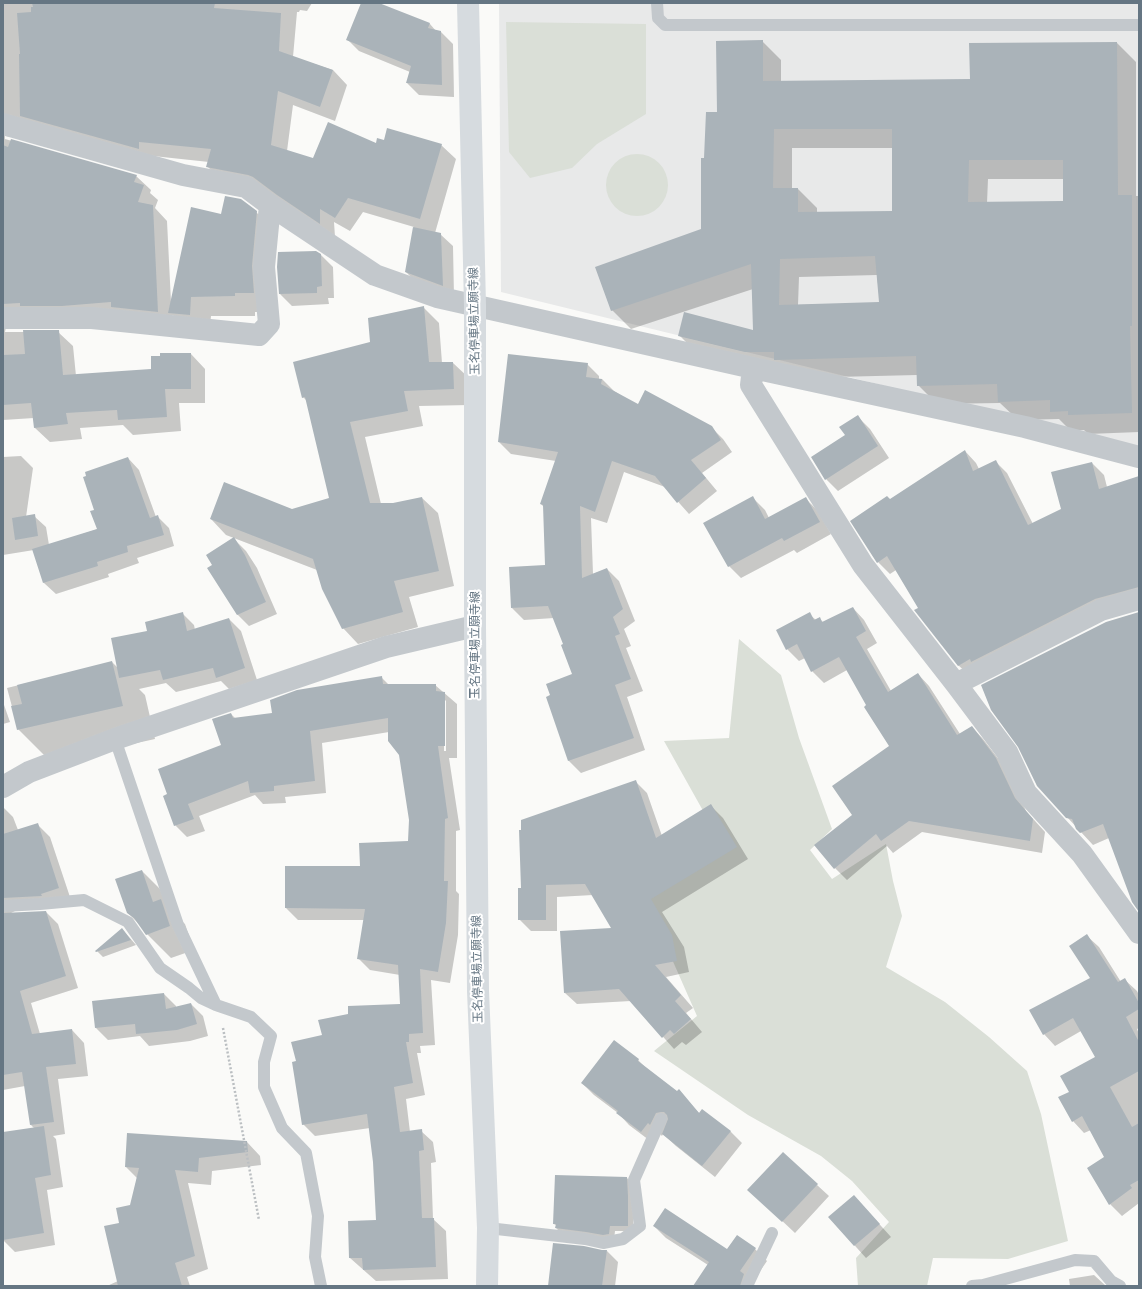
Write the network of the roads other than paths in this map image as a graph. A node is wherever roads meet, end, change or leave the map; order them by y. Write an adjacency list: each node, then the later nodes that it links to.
1 (468, 3): 6 (main road, 玉名停車場立願寺線)
2 (657, 3): 3 (lane)
3 (1139, 26)
4 (3, 124): 5 (street)
5 (270, 205): 6 (street); 7 (street)
6 (476, 306): 8 (street); 11 (main road, 玉名停車場立願寺線)
7 (3, 318)
8 (753, 368): 9 (street); 12 (street)
9 (1139, 457)
10 (1139, 598): 12 (street)
11 (475, 626): 13 (street); 19 (main road, 玉名停車場立願寺線)
12 (956, 684): 16 (street)
13 (115, 739): 14 (street); 17 (lane)
14 (3, 787)
15 (3, 906): 17 (lane)
16 (1139, 933)
17 (217, 1006): 21 (lane)
18 (661, 1119): 19 (lane)
19 (488, 1228): 22 (main road, 玉名停車場立願寺線)
20 (772, 1232): 23 (lane)
21 (321, 1286)
22 (487, 1286)
23 (747, 1286)
24 (972, 1286): 25 (lane)
25 (1120, 1286)

